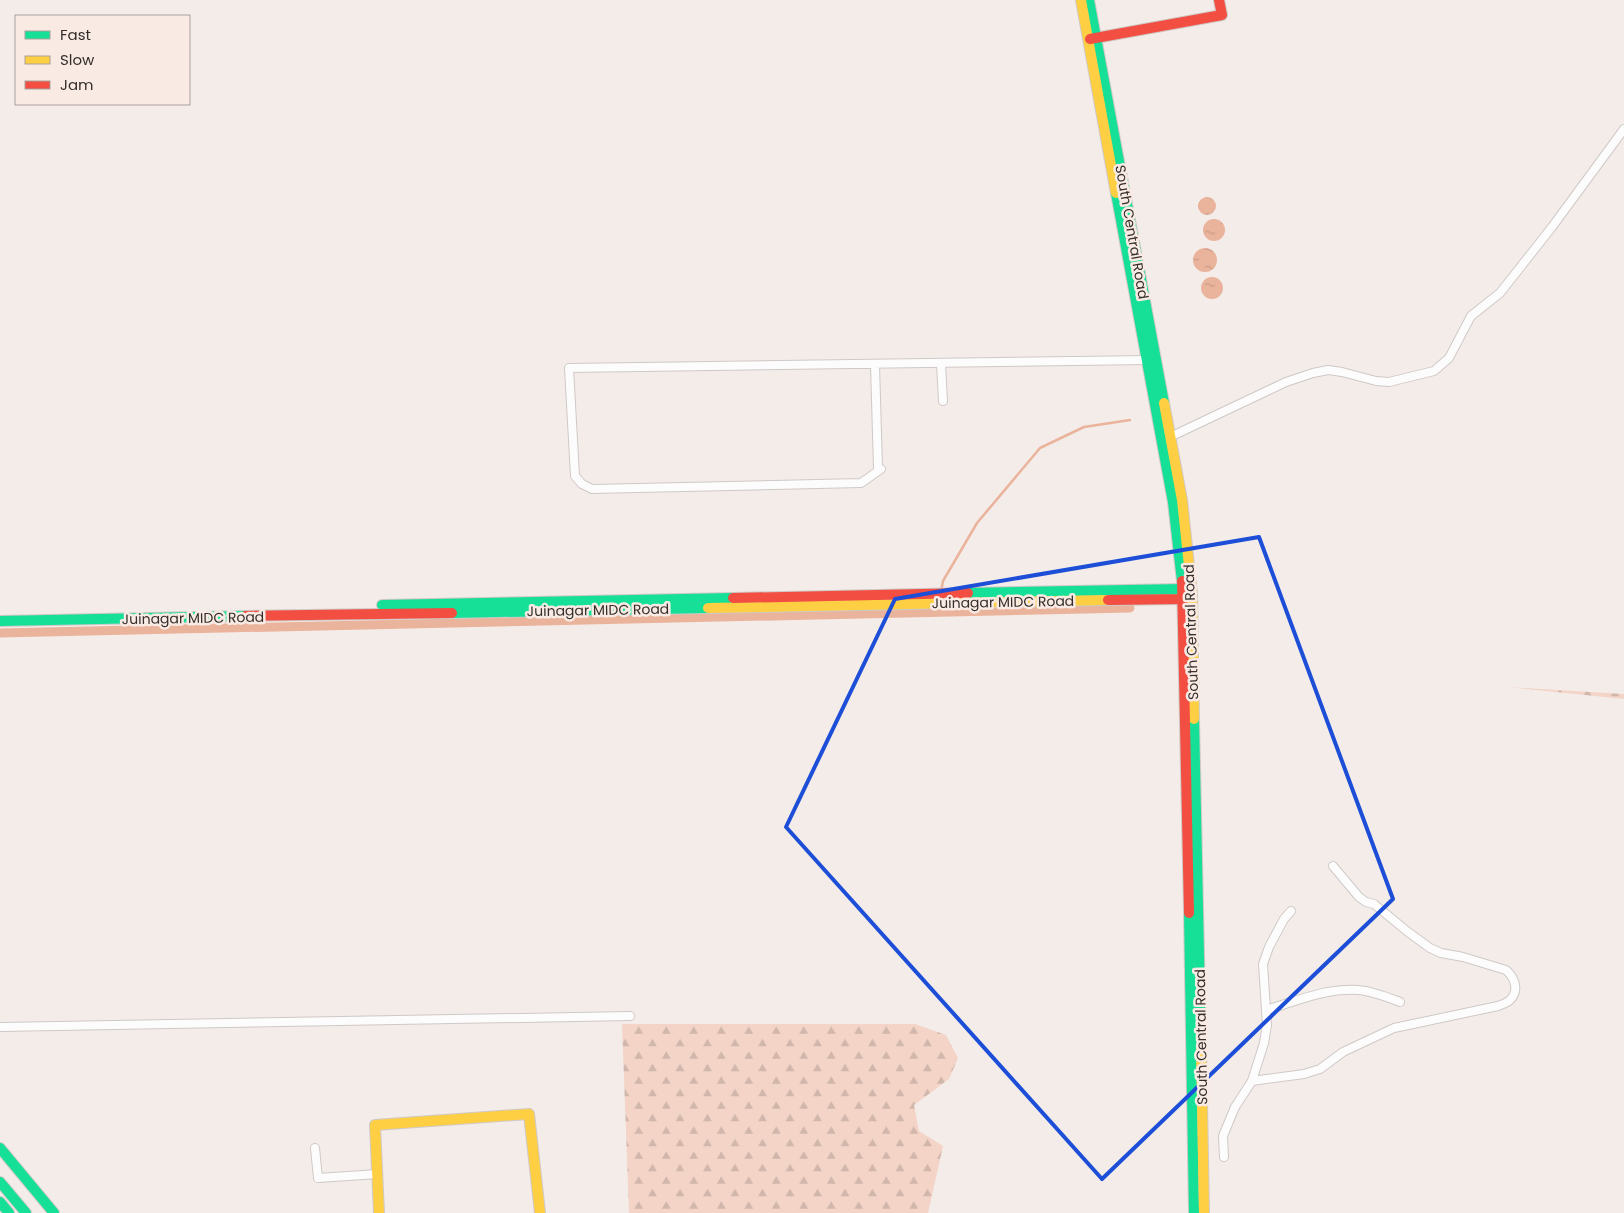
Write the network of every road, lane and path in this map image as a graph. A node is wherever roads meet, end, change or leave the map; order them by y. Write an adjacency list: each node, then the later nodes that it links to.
1 (1081, 0): 4 (main road, South Central Road)
2 (1089, 0): 4 (main road, South Central Road)
3 (1219, 0): 4 (main road)
4 (1092, 38): 6 (main road, South Central Road)
5 (1624, 129): 10 (street)
6 (1152, 360): 7 (street); 10 (main road, South Central Road)
7 (941, 364): 8 (street); 9 (street)
8 (875, 365): 8 (street)
9 (943, 401)
10 (1166, 438): 11 (main road, South Central Road)
11 (1186, 594): 13 (main road, Juinagar MIDC Road); 22 (main road, South Central Road)
12 (382, 605): 13 (main road, Juinagar MIDC Road)
13 (478, 608): 14 (main road, Juinagar MIDC Road)
14 (0, 622)
15 (1333, 866): 21 (street)
16 (1291, 912): 18 (street)
17 (1400, 1002): 18 (street)
18 (1266, 1010): 21 (street)
19 (630, 1016): 20 (street)
20 (0, 1027)
21 (1252, 1081): 25 (street)
22 (1197, 1108): 34 (main road, South Central Road); 35 (main road, South Central Road)
23 (0, 1148): 31 (main road)
24 (315, 1148): 26 (street)
25 (1224, 1157)
26 (378, 1174): 32 (main road); 33 (main road)
27 (0, 1182): 30 (main road)
28 (0, 1202): 29 (main road)
29 (9, 1213)
30 (26, 1213)
31 (54, 1213)
32 (379, 1213)
33 (540, 1213)
34 (1194, 1213)
35 (1204, 1213)

